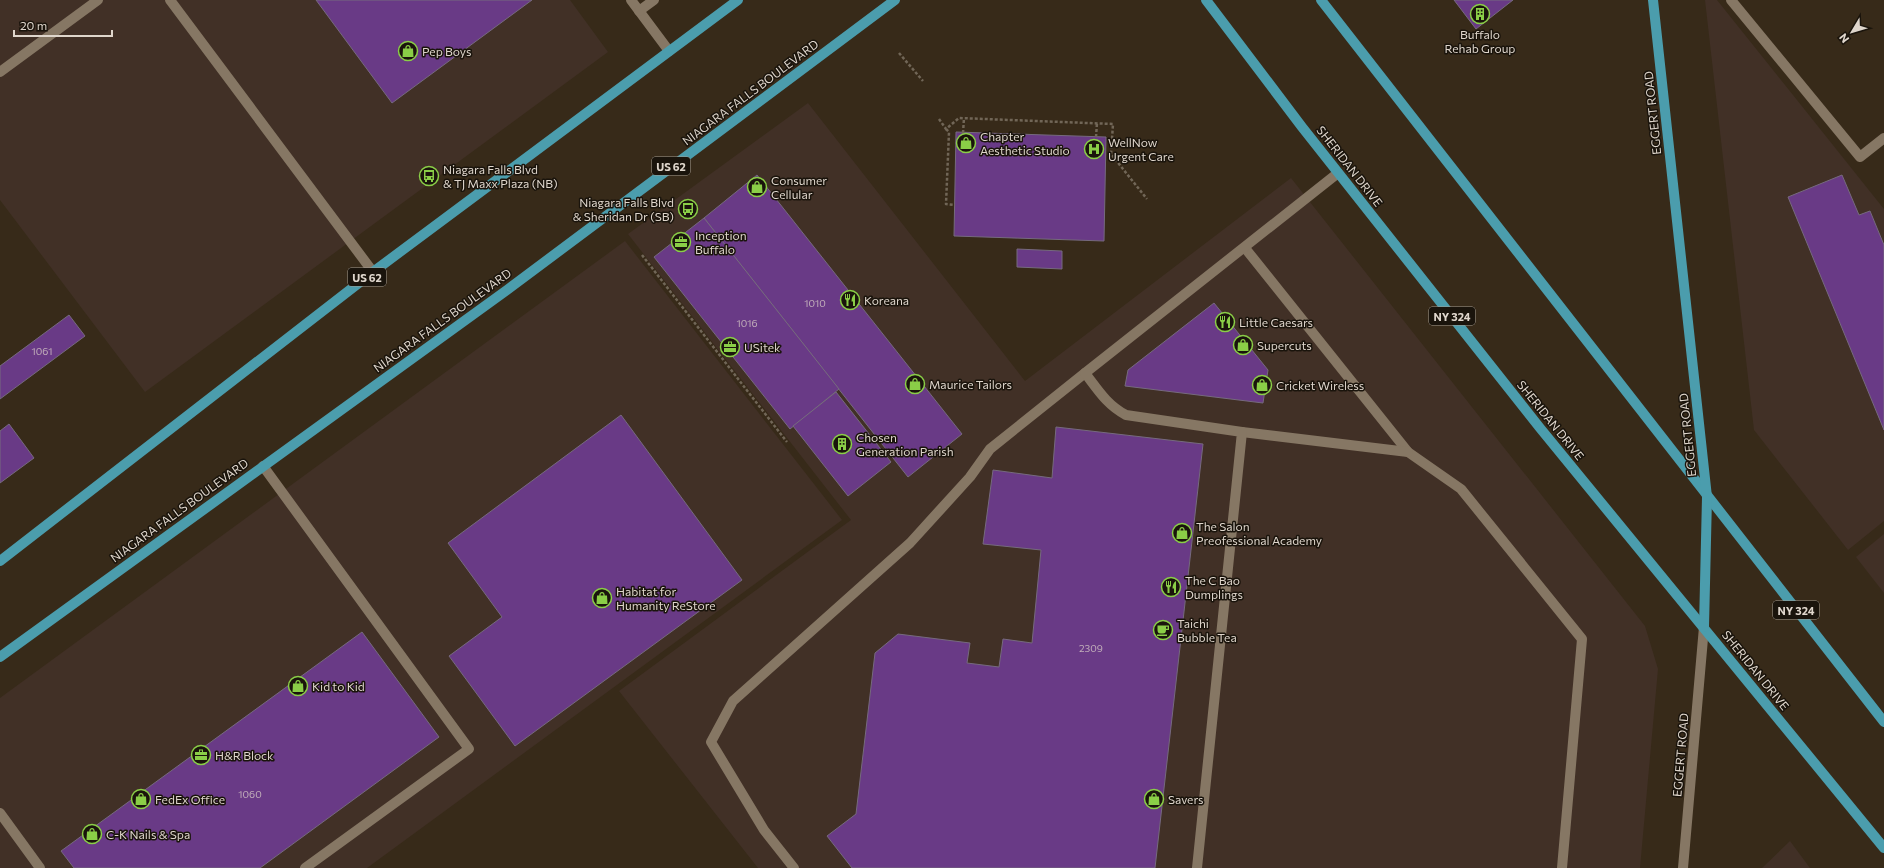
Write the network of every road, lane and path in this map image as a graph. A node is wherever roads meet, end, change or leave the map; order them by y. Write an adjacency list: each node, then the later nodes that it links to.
1 (98, 0): 14 (street)
2 (170, 0): 28 (street)
3 (631, 0): 11 (street)
4 (654, 0): 11 (street)
5 (738, 0): 12 (main road, US 62)
6 (895, 0): 33 (main road, NIAGARA FALLS BOULEVARD / US 62)
7 (1206, 0): 23 (main road, SHERIDAN DRIVE / NY 324)
8 (1321, 0): 34 (main road, NY 324)
9 (1653, 0): 34 (main road, EGGERT ROAD)
10 (1732, 0): 22 (street)
11 (639, 11): 12 (street)
12 (669, 51): 28 (main road, US 62)
13 (899, 53): 15 (path)
14 (0, 72)
15 (923, 81)
16 (964, 118): 18 (path); 19 (path); 20 (path)
17 (938, 120): 19 (path)
18 (1097, 123): 21 (path); 24 (path)
19 (946, 129): 25 (path)
20 (964, 133)
21 (1096, 137)
22 (1884, 138)
23 (1338, 173): 26 (street); 36 (main road, SHERIDAN DRIVE / NY 324)
24 (1147, 199)
25 (955, 205)
26 (1245, 248): 29 (street); 32 (street)
27 (642, 255): 31 (path)
28 (373, 272): 35 (main road, US 62)
29 (1085, 373): 30 (street); 43 (street)
30 (1242, 432): 32 (street); 44 (street)
31 (787, 442)
32 (1408, 452): 45 (street)
33 (263, 466): 37 (main road, NIAGARA FALLS BOULEVARD / US 62); 42 (street)
34 (1707, 497): 36 (main road, EGGERT ROAD); 38 (main road, NY 324)
35 (0, 561)
36 (1704, 627): 40 (main road, SHERIDAN DRIVE / NY 324); 46 (street, EGGERT ROAD)
37 (0, 657)
38 (1884, 722)
39 (0, 813): 41 (street)
40 (1884, 848)
41 (40, 868)
42 (305, 868)
43 (794, 868)
44 (1197, 868)
45 (1562, 868)
46 (1682, 868)

